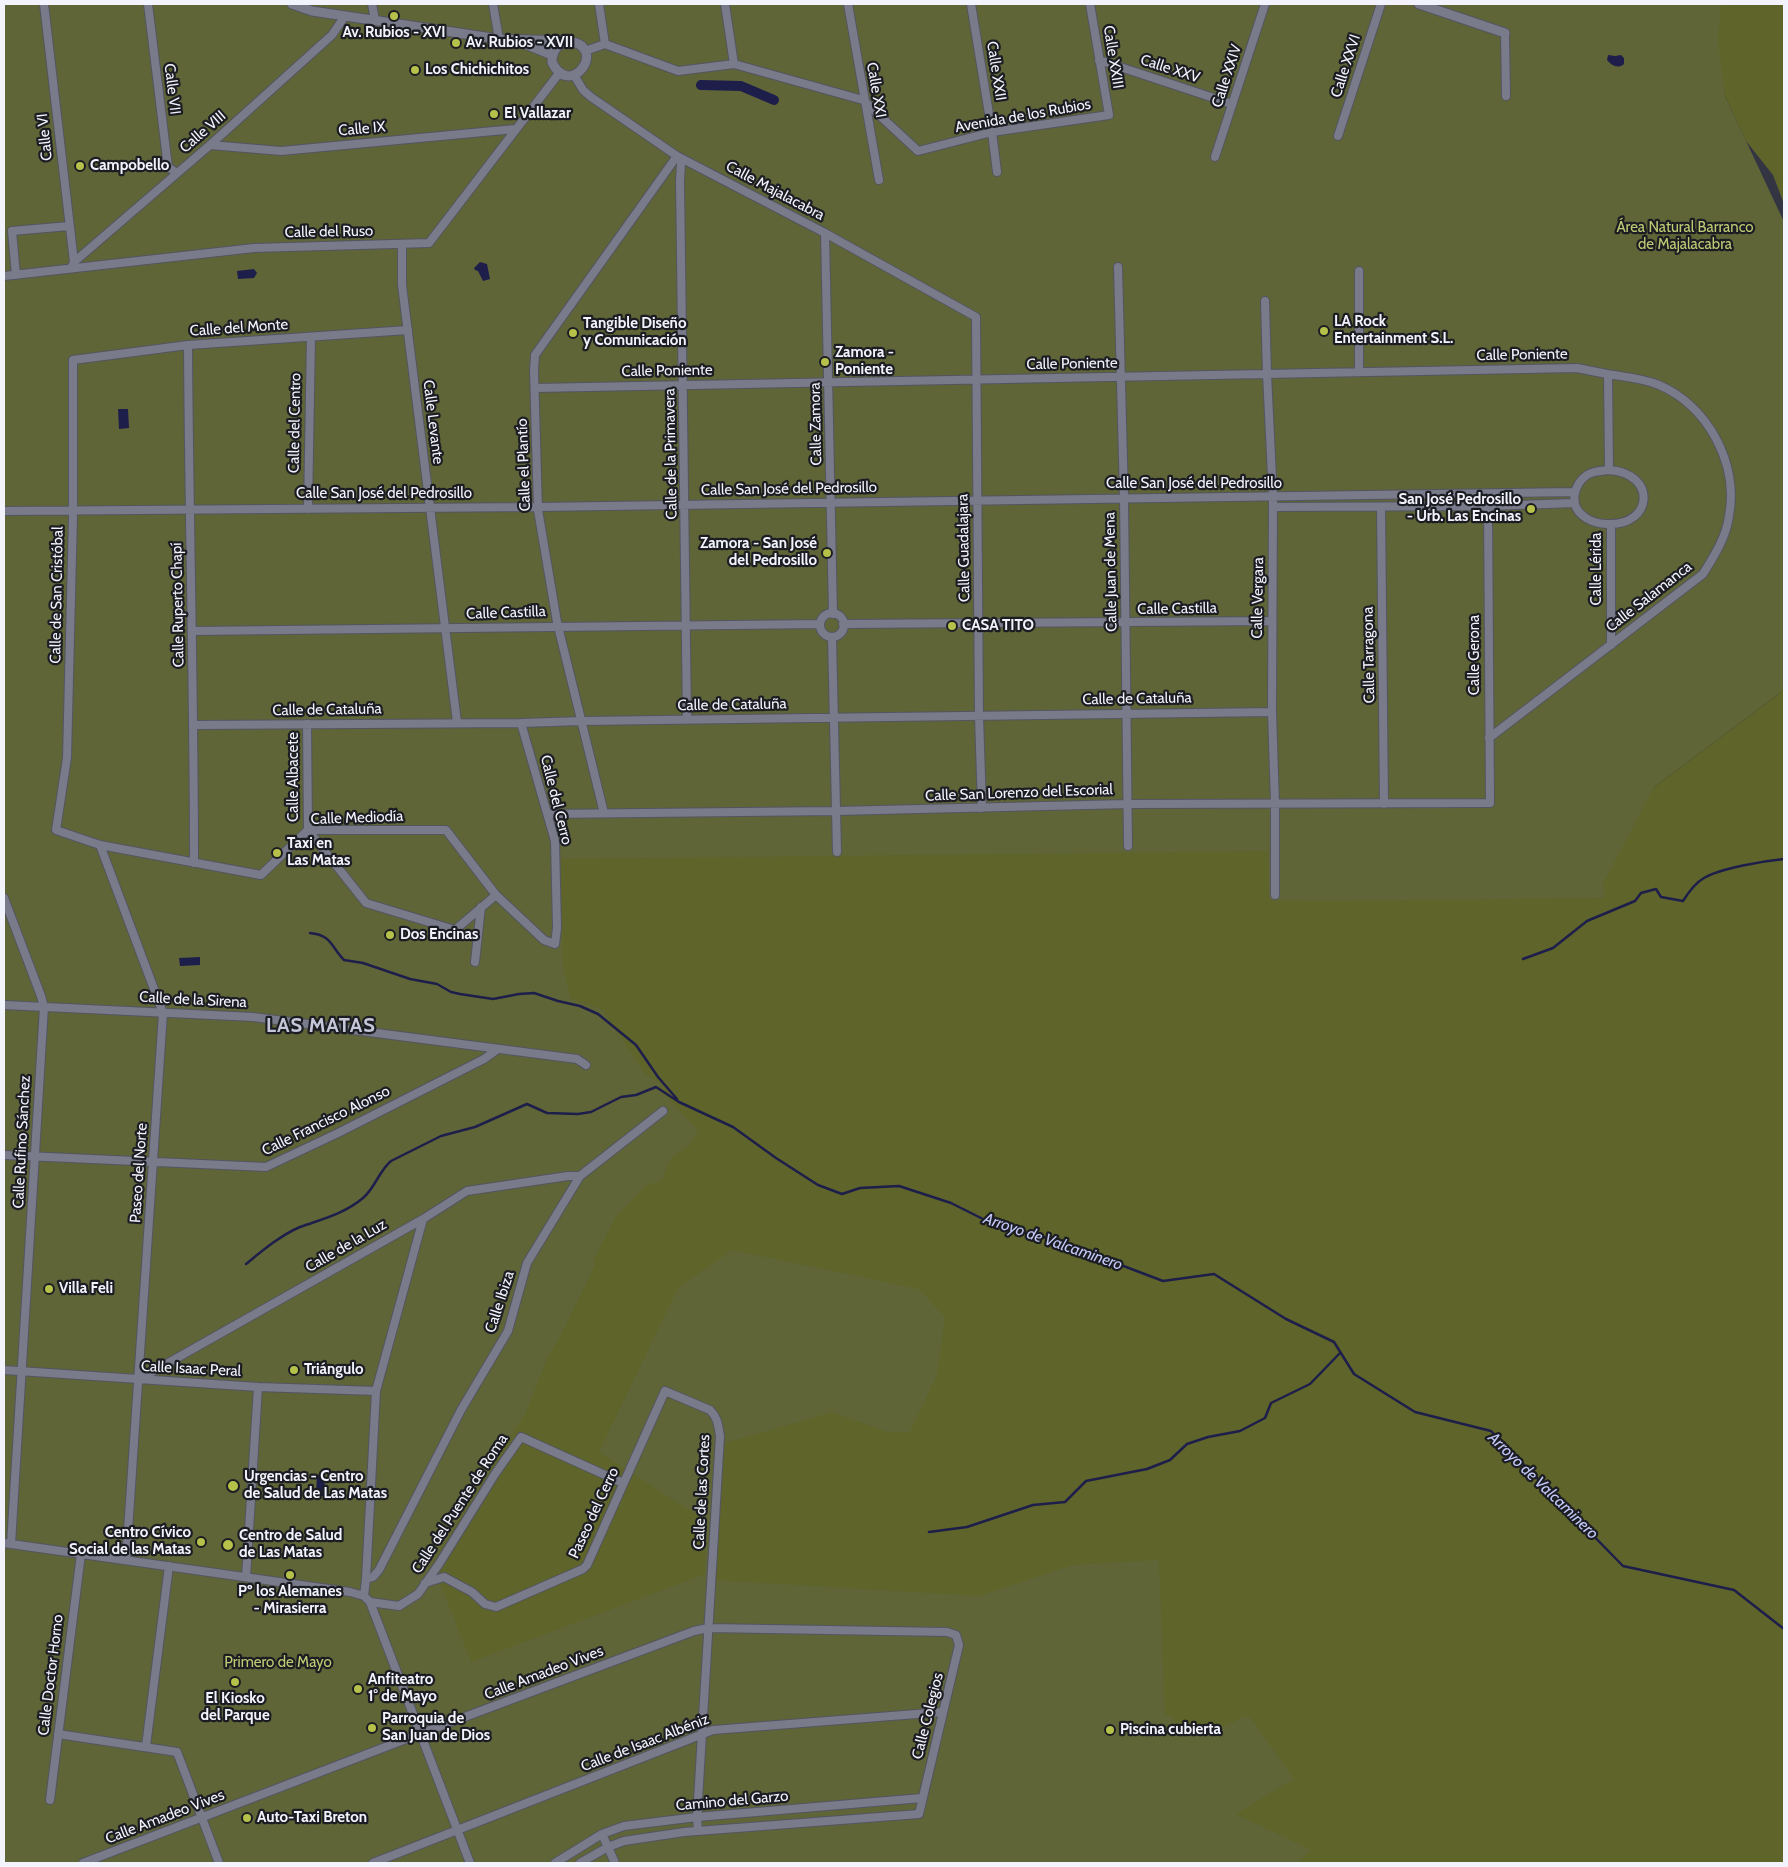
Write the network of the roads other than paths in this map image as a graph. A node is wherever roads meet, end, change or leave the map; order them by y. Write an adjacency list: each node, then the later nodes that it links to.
1 (44, 4): 40 (street, Calle VI)
2 (148, 4): 38 (street, Calle VII)
3 (292, 4): 14 (street)
4 (372, 4): 15 (street)
5 (493, 4): 17 (street)
6 (599, 4): 20 (street)
7 (725, 4): 24 (street)
8 (848, 4): 28 (street, Calle XXI)
9 (971, 4): 32 (street, Calle XXII)
10 (1090, 4): 23 (street, Calle XXIII)
11 (1266, 4): 29 (street, Calle XXIV)
12 (1381, 4): 33 (street, Calle XXVI)
13 (1419, 4): 16 (street)
14 (345, 16): 15 (street); 34 (street, Calle VIII)
15 (375, 20): 17 (street)
16 (1505, 33): 27 (street)
17 (499, 39): 18 (street)
18 (515, 40): 19 (street); 22 (street)
19 (568, 41): 21 (street); 22 (street)
20 (605, 44): 21 (street); 24 (street, Avenida de los Rubios)
21 (585, 51): 26 (street)
22 (552, 55): 25 (street)
23 (1099, 60): 29 (street, Calle XXV); 30 (street, Calle XXIII)
24 (734, 64): 28 (street, Avenida de los Rubios)
25 (560, 72): 26 (street); 31 (street, Calle del Ruso)
26 (574, 75): 35 (street, Calle Majalacabra)
27 (1506, 96)
28 (864, 100): 32 (street, Avenida de los Rubios); 39 (street, Calle XXI)
29 (1232, 104): 36 (street, Calle XXIV)
30 (1109, 115): 32 (street, Avenida de los Rubios)
31 (515, 129): 34 (street, Calle IX); 42 (street, Calle del Ruso)
32 (992, 132): 37 (street, Calle XXII)
33 (1338, 136)
34 (210, 145): 38 (street, Calle VIII)
35 (680, 157): 41 (street, Calle Majalacabra); 60 (street, Calle de la Primavera); 61 (street, Calle el Plantío)
36 (1215, 157)
37 (997, 172)
38 (177, 173): 43 (street, Calle VIII)
39 (879, 180)
40 (69, 226): 43 (street, Calle VI); 46 (street)
41 (825, 233): 49 (street, Calle Majalacabra); 59 (street, Calle Zamora)
42 (402, 244): 43 (street, Calle del Ruso); 50 (street, Calle Levante)
43 (73, 265): 46 (street, Calle del Ruso)
44 (1118, 267): 57 (street, Calle Juan de Mena)
45 (1359, 271): 54 (street)
46 (16, 275): 47 (street, Calle del Ruso)
47 (4, 276)
48 (1265, 301): 55 (street, Calle Vergara)
49 (976, 317): 58 (street, Calle Guadalajara)
50 (408, 330): 51 (street, Calle del Monte); 74 (street, Calle Levante)
51 (311, 337): 52 (street, Calle del Monte); 76 (street, Calle del Centro)
52 (188, 345): 53 (street, Calle del Monte); 75 (street, Calle Ruperto Chapí)
53 (73, 360): 78 (street, Calle de San Cristóbal)
54 (1358, 371): 55 (street, Calle Poniente); 56 (street, Calle Poniente)
55 (1267, 374): 57 (street, Calle Poniente); 64 (street, Calle Vergara)
56 (1608, 374): 62 (street); 91 (street, Calle Salamanca)
57 (1121, 376): 58 (street, Calle Poniente); 65 (street, Calle Juan de Mena)
58 (976, 379): 59 (street, Calle Poniente); 66 (street, Calle Guadalajara)
59 (829, 381): 60 (street, Calle Poniente); 67 (street, Calle Zamora)
60 (683, 384): 61 (street, Calle Poniente); 69 (street, Calle de la Primavera)
61 (535, 388): 71 (street, Calle el Plantío)
62 (1609, 470): 63 (street); 79 (street)
63 (1575, 492): 64 (street, Calle San José del Pedrosillo); 68 (street)
64 (1273, 497): 65 (street, Calle San José del Pedrosillo); 72 (street, Calle Vergara)
65 (1124, 498): 66 (street, Calle San José del Pedrosillo); 82 (street, Calle Juan de Mena)
66 (978, 500): 67 (street, Calle San José del Pedrosillo); 85 (street, Calle Guadalajara)
67 (832, 502): 69 (street, Calle San José del Pedrosillo); 80 (street, Calle Zamora)
68 (1575, 503): 70 (street, Calle San José del Pedrosillo); 79 (street)
69 (685, 505): 71 (street, Calle San José del Pedrosillo); 87 (street, Calle de la Primavera)
70 (1488, 506): 73 (street, Calle San José del Pedrosillo); 102 (street, Calle Gerona)
71 (537, 507): 74 (street, Calle San José del Pedrosillo); 86 (street, Calle el Plantío)
72 (1273, 507): 73 (street, Calle San José del Pedrosillo); 81 (street, Calle Vergara)
73 (1381, 507): 105 (street, Calle Tarragona)
74 (430, 508): 76 (street, Calle San José del Pedrosillo); 88 (street, Calle Levante)
75 (190, 509): 76 (street, Calle San José del Pedrosillo); 78 (street, Calle San José del Pedrosillo); 89 (street, Calle Ruperto Chapí)
76 (308, 509)
77 (4, 511): 78 (street, Calle San José del Pedrosillo)
78 (73, 511): 112 (street, Calle de San Cristóbal)
79 (1611, 524): 91 (street, Calle Lérida)
80 (833, 614): 83 (street); 84 (street)
81 (1272, 622): 82 (street, Calle Castilla); 92 (street, Calle Vergara)
82 (1126, 623): 85 (street, Calle Castilla); 93 (street, Calle Juan de Mena)
83 (820, 624): 87 (street, Calle Castilla); 90 (street)
84 (844, 624): 85 (street, Calle Castilla); 90 (street)
85 (979, 624): 94 (street, Calle Guadalajara)
86 (558, 626): 87 (street, Calle Castilla); 88 (street, Calle Castilla); 97 (street, Calle el Plantío)
87 (686, 626): 96 (street, Calle de la Primavera)
88 (445, 629): 89 (street, Calle Castilla); 98 (street, Calle Levante)
89 (193, 631): 101 (street, Calle Ruperto Chapí)
90 (832, 637): 95 (street)
91 (1611, 645): 102 (street, Calle Salamanca)
92 (1272, 712): 93 (street, Calle de Cataluña); 103 (street, Calle Vergara)
93 (1126, 713): 94 (street, Calle de Cataluña); 104 (street, Calle Juan de Mena)
94 (980, 716): 95 (street, Calle de Cataluña); 107 (street, Calle Guadalajara)
95 (834, 717): 96 (street, Calle de Cataluña); 108 (street)
96 (687, 719): 97 (street, Calle de Cataluña)
97 (582, 721): 99 (street, Calle de Cataluña); 109 (street, Calle el Plantío)
98 (457, 722): 99 (street, Calle de Cataluña); 100 (street, Calle de Cataluña)
99 (521, 723): 110 (street, Calle del Cerro)
100 (307, 724): 101 (street, Calle de Cataluña); 111 (street, Calle Albacete)
101 (193, 725): 115 (street, Calle Ruperto Chapí)
102 (1489, 738): 106 (street, Calle Gerona)
103 (1275, 803): 104 (street, Calle San Lorenzo del Escorial); 105 (street, Calle San Lorenzo del Escorial); 117 (street, Calle Vergara)
104 (1128, 804): 107 (street, Calle San Lorenzo del Escorial); 113 (street, Calle Juan de Mena)
105 (1384, 804): 106 (street, Calle San Lorenzo del Escorial)
106 (1490, 804)
107 (982, 808): 108 (street, Calle San Lorenzo del Escorial)
108 (836, 811): 109 (street, Calle San Lorenzo del Escorial); 114 (street)
109 (604, 812): 110 (street, Calle San Lorenzo del Escorial)
110 (548, 814): 120 (street, Calle del Cerro)
111 (308, 830): 115 (street, Calle Mediodía); 116 (street, Calle Mediodía); 119 (street)
112 (100, 845): 115 (street, Calle Mediodía); 124 (street, Paseo del Norte)
113 (1128, 846)
114 (837, 852)
115 (194, 864)
116 (496, 895): 119 (street); 120 (street, Calle Mediodía)
117 (1275, 895)
118 (4, 898): 123 (street, Calle Rufino Sánchez)
119 (481, 907): 121 (street)
120 (555, 944)
121 (475, 962)
122 (4, 1005): 123 (street, Calle de la Sirena)
123 (44, 1007): 124 (street, Calle de la Sirena); 129 (street, Calle Rufino Sánchez)
124 (163, 1013): 125 (street, Calle de la Sirena); 130 (street, Paseo del Norte)
125 (498, 1049): 126 (street, Calle de la Sirena); 130 (street, Calle Francisco Alonso)
126 (586, 1065)
127 (663, 1111): 131 (street, Calle Ibiza)
128 (4, 1155): 129 (street, Calle Francisco Alonso)
129 (34, 1158): 130 (street, Calle Francisco Alonso); 134 (street, Calle Rufino Sánchez)
130 (153, 1163): 135 (street, Paseo del Norte)
131 (580, 1176): 132 (street, Calle de la Luz); 145 (street, Calle Ibiza)
132 (423, 1218): 135 (street, Calle de la Luz); 137 (street)
133 (4, 1370): 134 (street, Calle Isaac Peral)
134 (21, 1371): 135 (street, Calle Isaac Peral); 140 (street, Calle Rufino Sánchez)
135 (138, 1380): 136 (street, Calle Isaac Peral); 142 (street, Paseo del Norte)
136 (258, 1387): 137 (street, Calle Isaac Peral); 144 (street)
137 (376, 1391): 145 (street)
138 (665, 1391): 139 (street, Paseo del Cerro); 149 (street, Calle de las Cortes)
139 (623, 1483): 146 (street, Paseo del Cerro); 146 (street, Calle del Puente de Roma)
140 (7, 1544): 141 (street)
141 (80, 1554): 142 (street); 152 (street, Calle Doctor Horno)
142 (126, 1560): 143 (street)
143 (169, 1566): 144 (street); 155 (street)
144 (246, 1577): 147 (street)
145 (366, 1579): 147 (street)
146 (425, 1583): 148 (street, Calle del Puente de Roma)
147 (364, 1596): 148 (street)
148 (370, 1602): 153 (street)
149 (708, 1628): 150 (street, Calle Amadeo Vives); 153 (street, Calle Amadeo Vives); 154 (street, Calle de las Cortes)
150 (947, 1632): 151 (street, Calle Colegios)
151 (942, 1712): 154 (street, Calle de Isaac Albéniz); 156 (street, Calle Colegios)
152 (58, 1734): 155 (street); 157 (street, Calle Doctor Horno)
153 (420, 1734): 160 (street, Calle Amadeo Vives); 161 (street)
154 (702, 1734): 159 (street, Calle de las Cortes); 161 (street, Calle de Isaac Albéniz)
155 (146, 1746): 160 (street)
156 (922, 1798): 158 (street, Calle Colegios); 159 (street, Camino del Garzo)
157 (50, 1800)
158 (919, 1814): 162 (street, Camino del Garzo)
159 (697, 1817): 162 (street, Calle de las Cortes); 163 (street, Camino del Garzo)
160 (202, 1818): 165 (street, Calle Amadeo Vives); 166 (street)
161 (458, 1831): 167 (street, Calle de Isaac Albéniz); 168 (street)
162 (698, 1831): 164 (street, Camino del Garzo)
163 (602, 1834): 164 (street); 169 (street, Camino del Garzo)
164 (608, 1846): 170 (street, Camino del Garzo); 171 (street)
165 (83, 1863)
166 (220, 1863)
167 (373, 1863)
168 (470, 1863)
169 (555, 1863)
170 (580, 1863)
171 (615, 1863)

